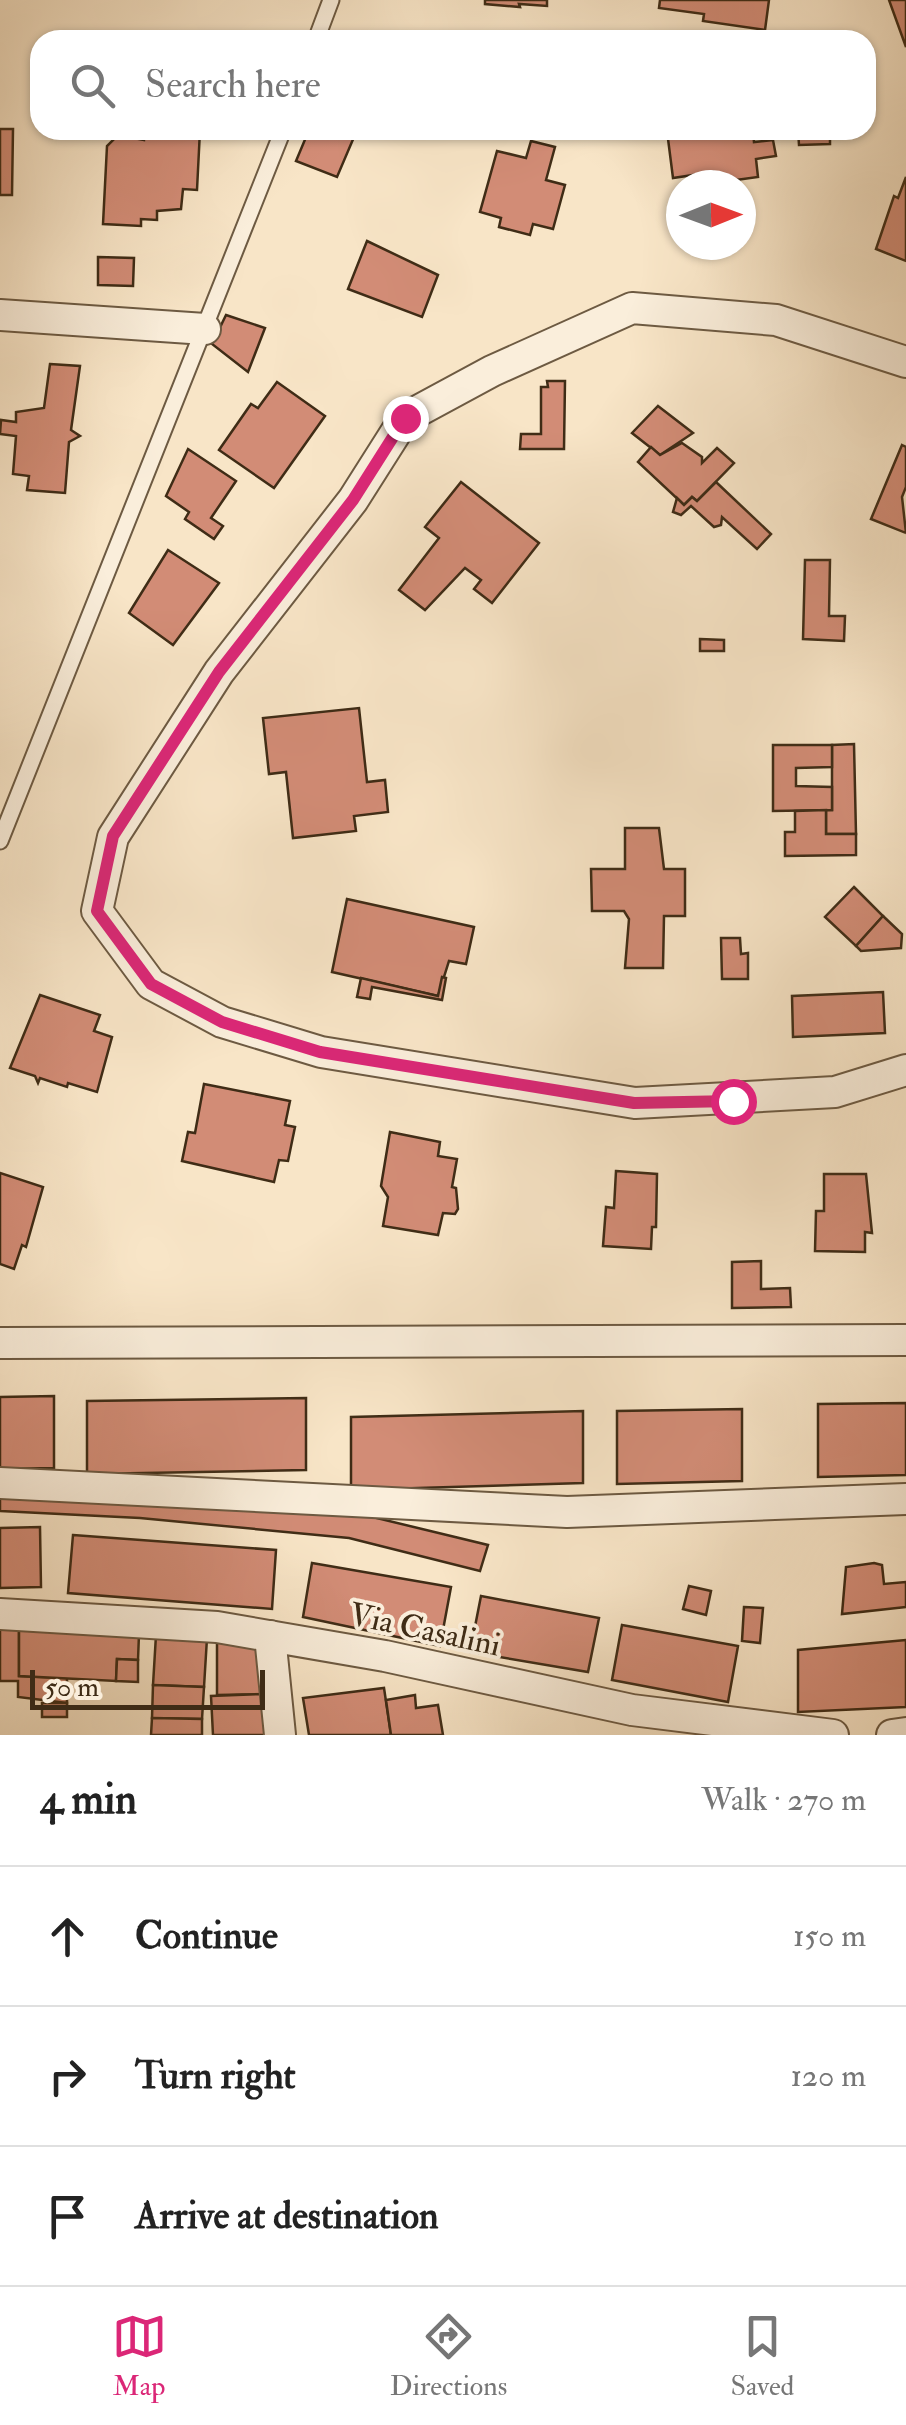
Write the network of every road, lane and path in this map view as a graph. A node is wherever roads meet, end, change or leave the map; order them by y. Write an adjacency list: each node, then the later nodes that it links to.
1 (332, 0): 2 (lane)
2 (320, 30)
3 (279, 140): 5 (lane)
4 (0, 315): 5 (street)
5 (205, 329): 7 (lane)
6 (906, 362): 8 (street)
7 (0, 840)
8 (906, 1070)
9 (906, 1340): 10 (street)
10 (0, 1343)
11 (0, 1483): 12 (street)
12 (906, 1500)
13 (0, 1614): 14 (street, Via Casalini)
14 (270, 1636): 16 (street); 17 (street, Via Casalini)
15 (906, 1733): 18 (street)
16 (280, 1735)
17 (833, 1735)
18 (892, 1735)

